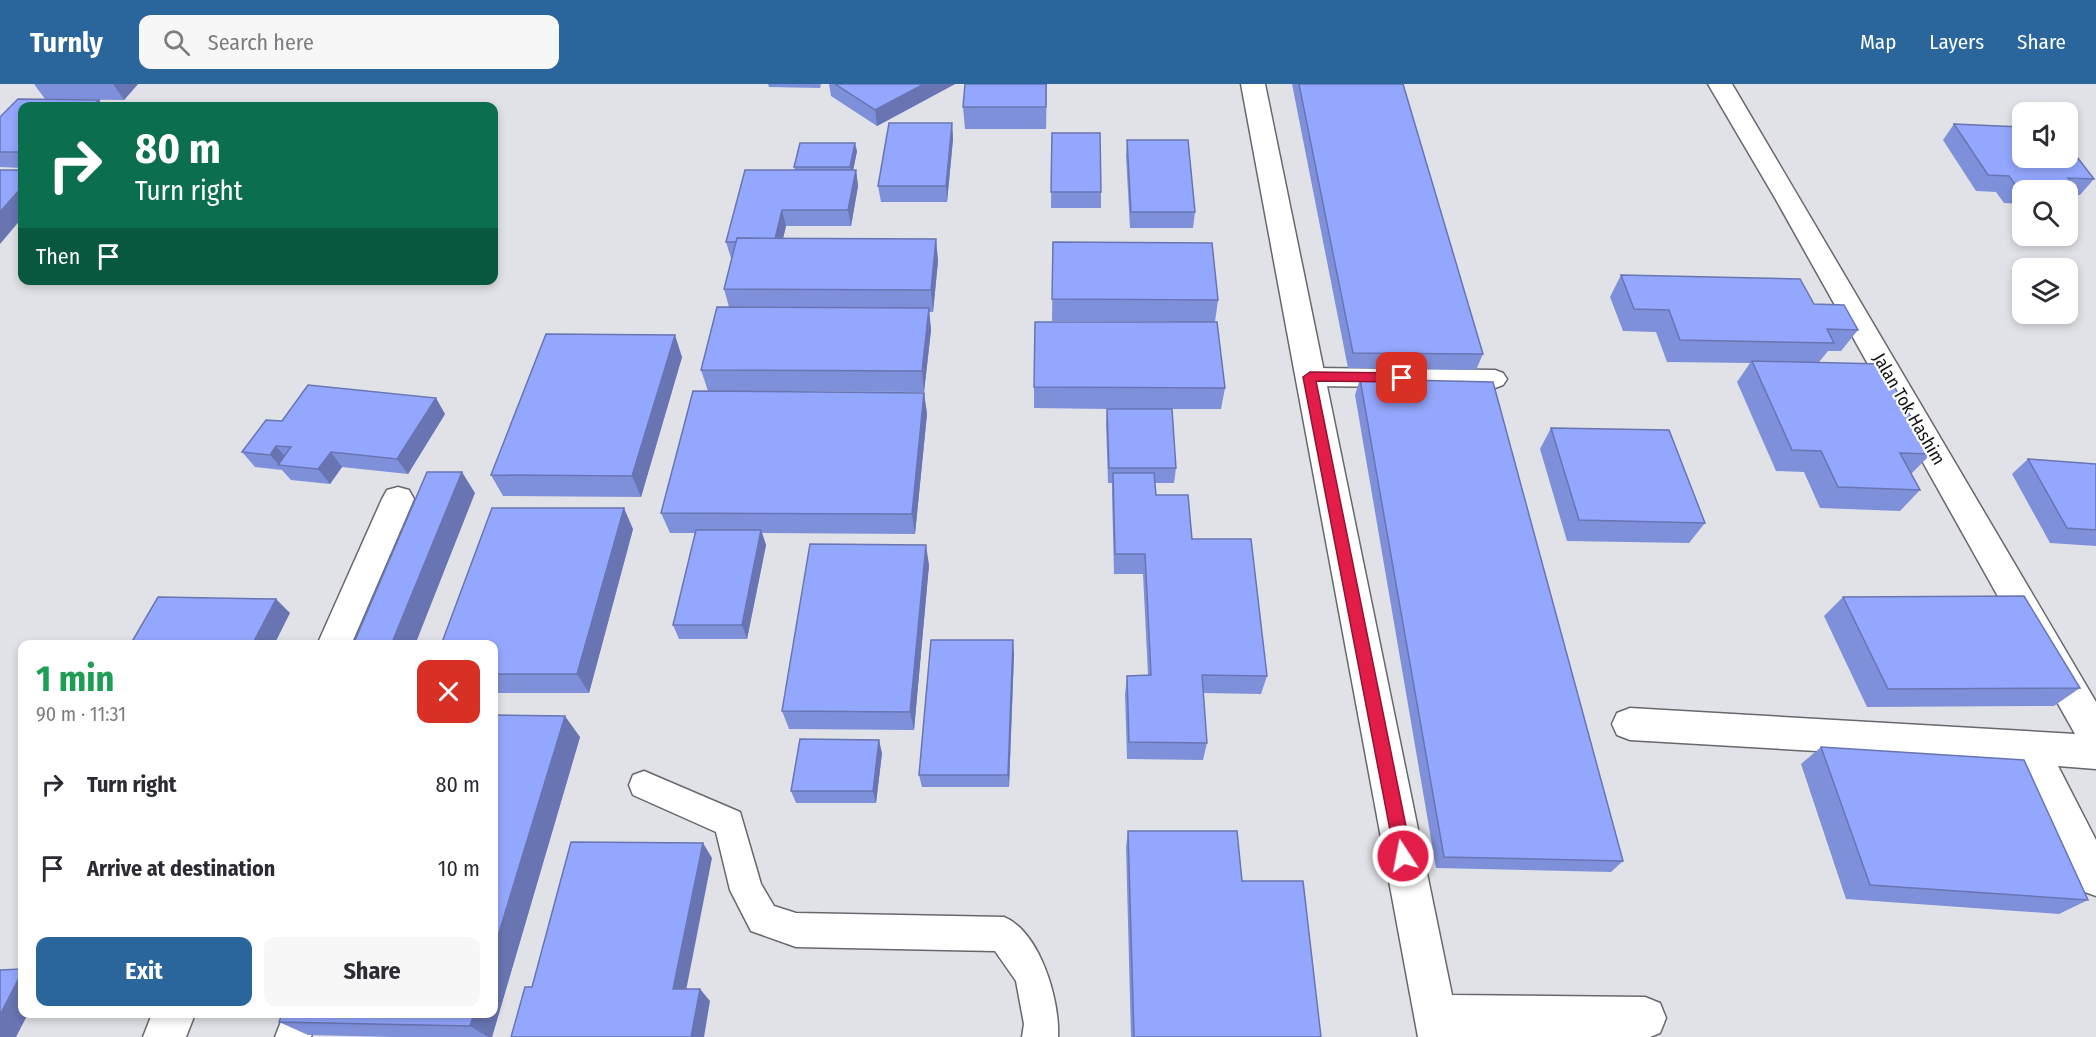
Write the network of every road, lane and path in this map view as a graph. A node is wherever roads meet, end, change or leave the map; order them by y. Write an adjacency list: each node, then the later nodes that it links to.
1 (1253, 84): 3 (street)
2 (1720, 84): 8 (street, Jalan Tok Hashim)
3 (1310, 377): 4 (lane); 16 (street)
4 (1496, 379)
5 (398, 499): 6 (street)
6 (336, 640)
7 (1630, 724): 9 (street)
8 (2096, 736)
9 (2031, 747): 10 (street); 12 (street)
10 (2096, 752)
11 (644, 785): 19 (lane)
12 (2096, 877)
13 (172, 1018): 17 (street)
14 (300, 1018): 18 (lane)
15 (1645, 1018): 16 (street)
16 (1437, 1027)
17 (164, 1037)
18 (293, 1037)
19 (1040, 1037)

